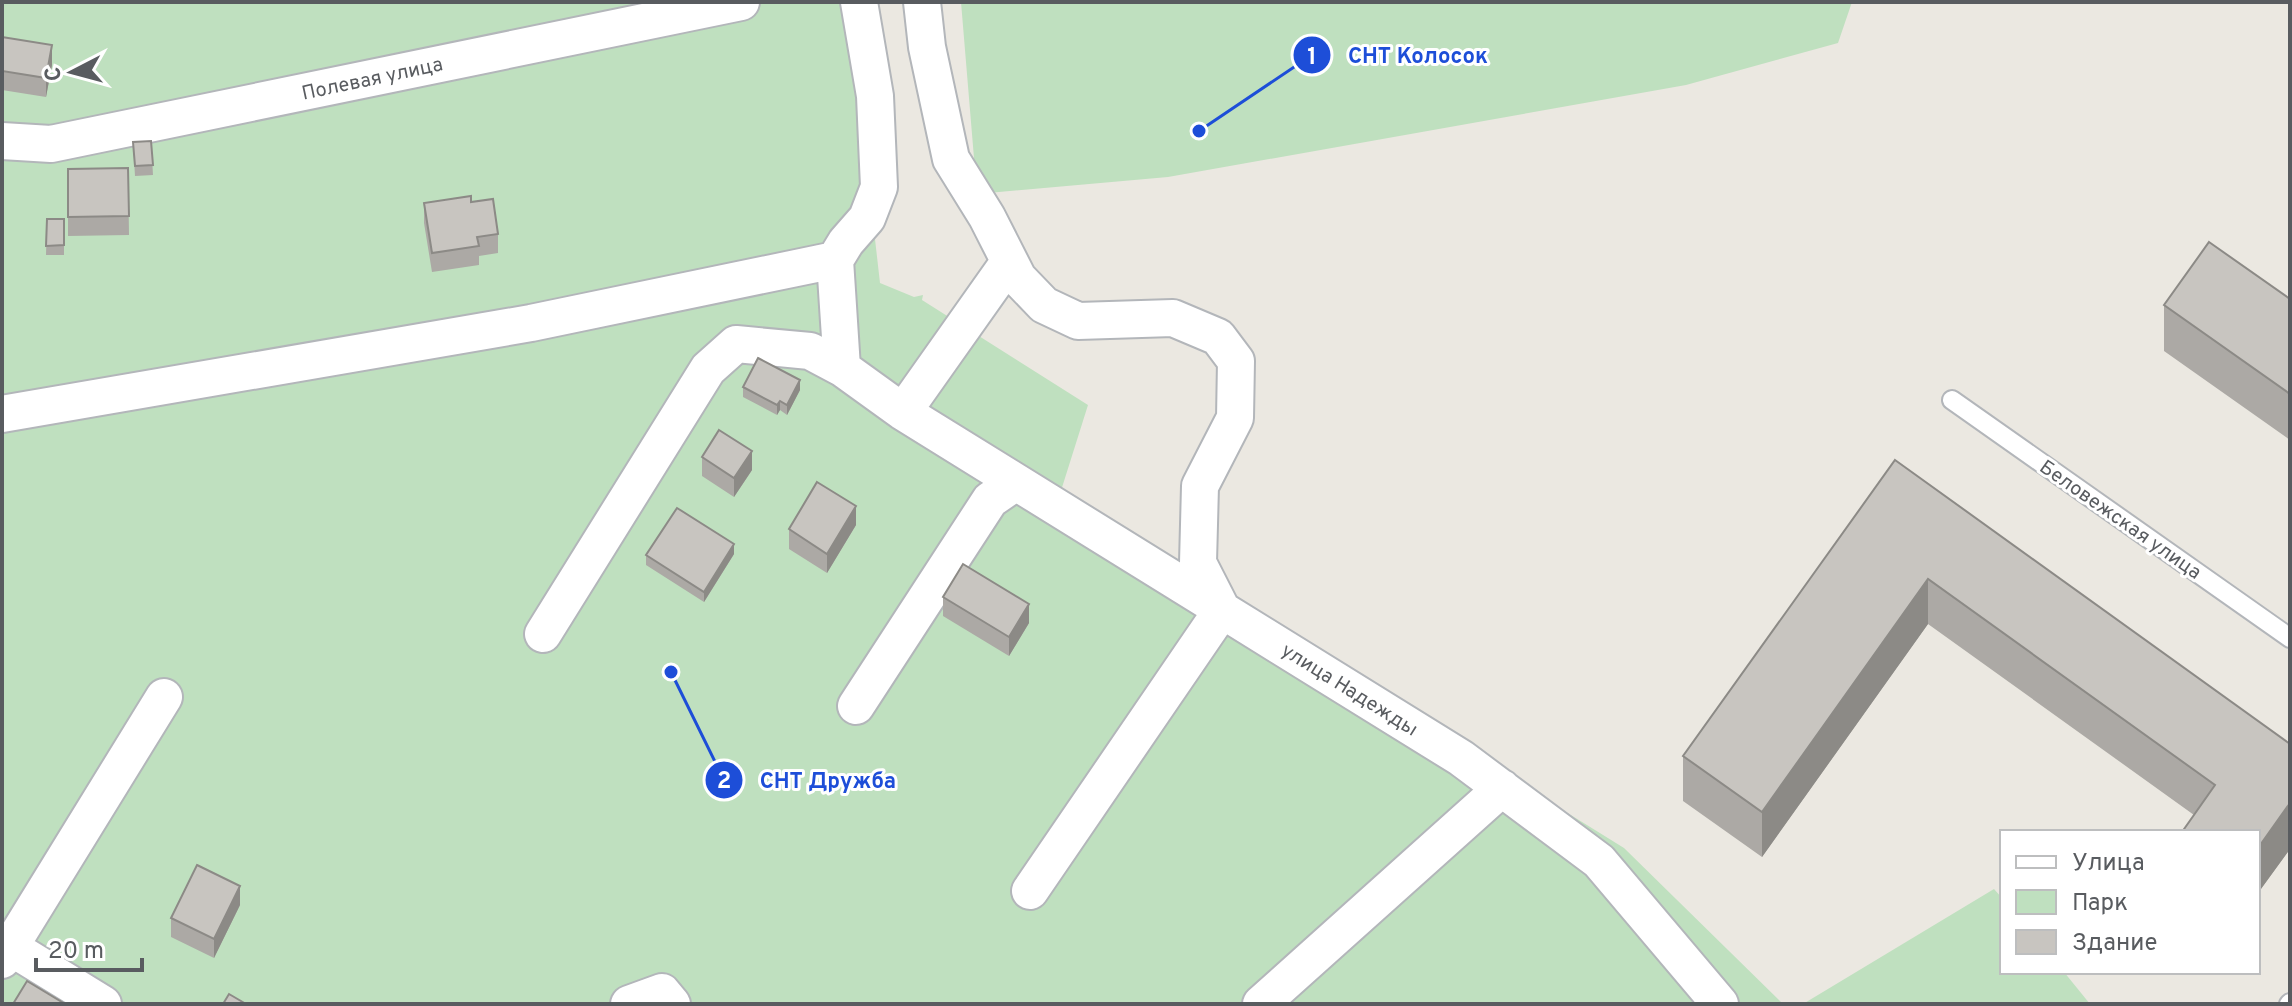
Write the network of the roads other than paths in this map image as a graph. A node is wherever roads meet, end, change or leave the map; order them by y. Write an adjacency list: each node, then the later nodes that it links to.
1 (741, 2): 4 (street, Полевая улица)
2 (859, 2): 5 (street)
3 (922, 2): 6 (street)
4 (2, 141)
5 (835, 260): 7 (street); 10 (street)
6 (1009, 262): 9 (street); 12 (street)
7 (842, 368): 9 (street, улица Надежды); 13 (street, улица Надежды)
8 (1952, 400): 14 (lane, Беловежская улица)
9 (903, 412): 11 (street, улица Надежды)
10 (2, 414)
11 (1016, 482): 12 (street, улица Надежды); 16 (street)
12 (1222, 610): 17 (street, улица Надежды); 18 (street)
13 (543, 634)
14 (2290, 638)
15 (164, 697): 19 (street)
16 (856, 706)
17 (1502, 788): 23 (street); 24 (street, улица Надежды)
18 (1030, 891)
19 (5, 950): 21 (street)
20 (667, 998): 22 (street)
21 (103, 1004)
22 (629, 1004)
23 (1261, 1004)
24 (1720, 1004)

